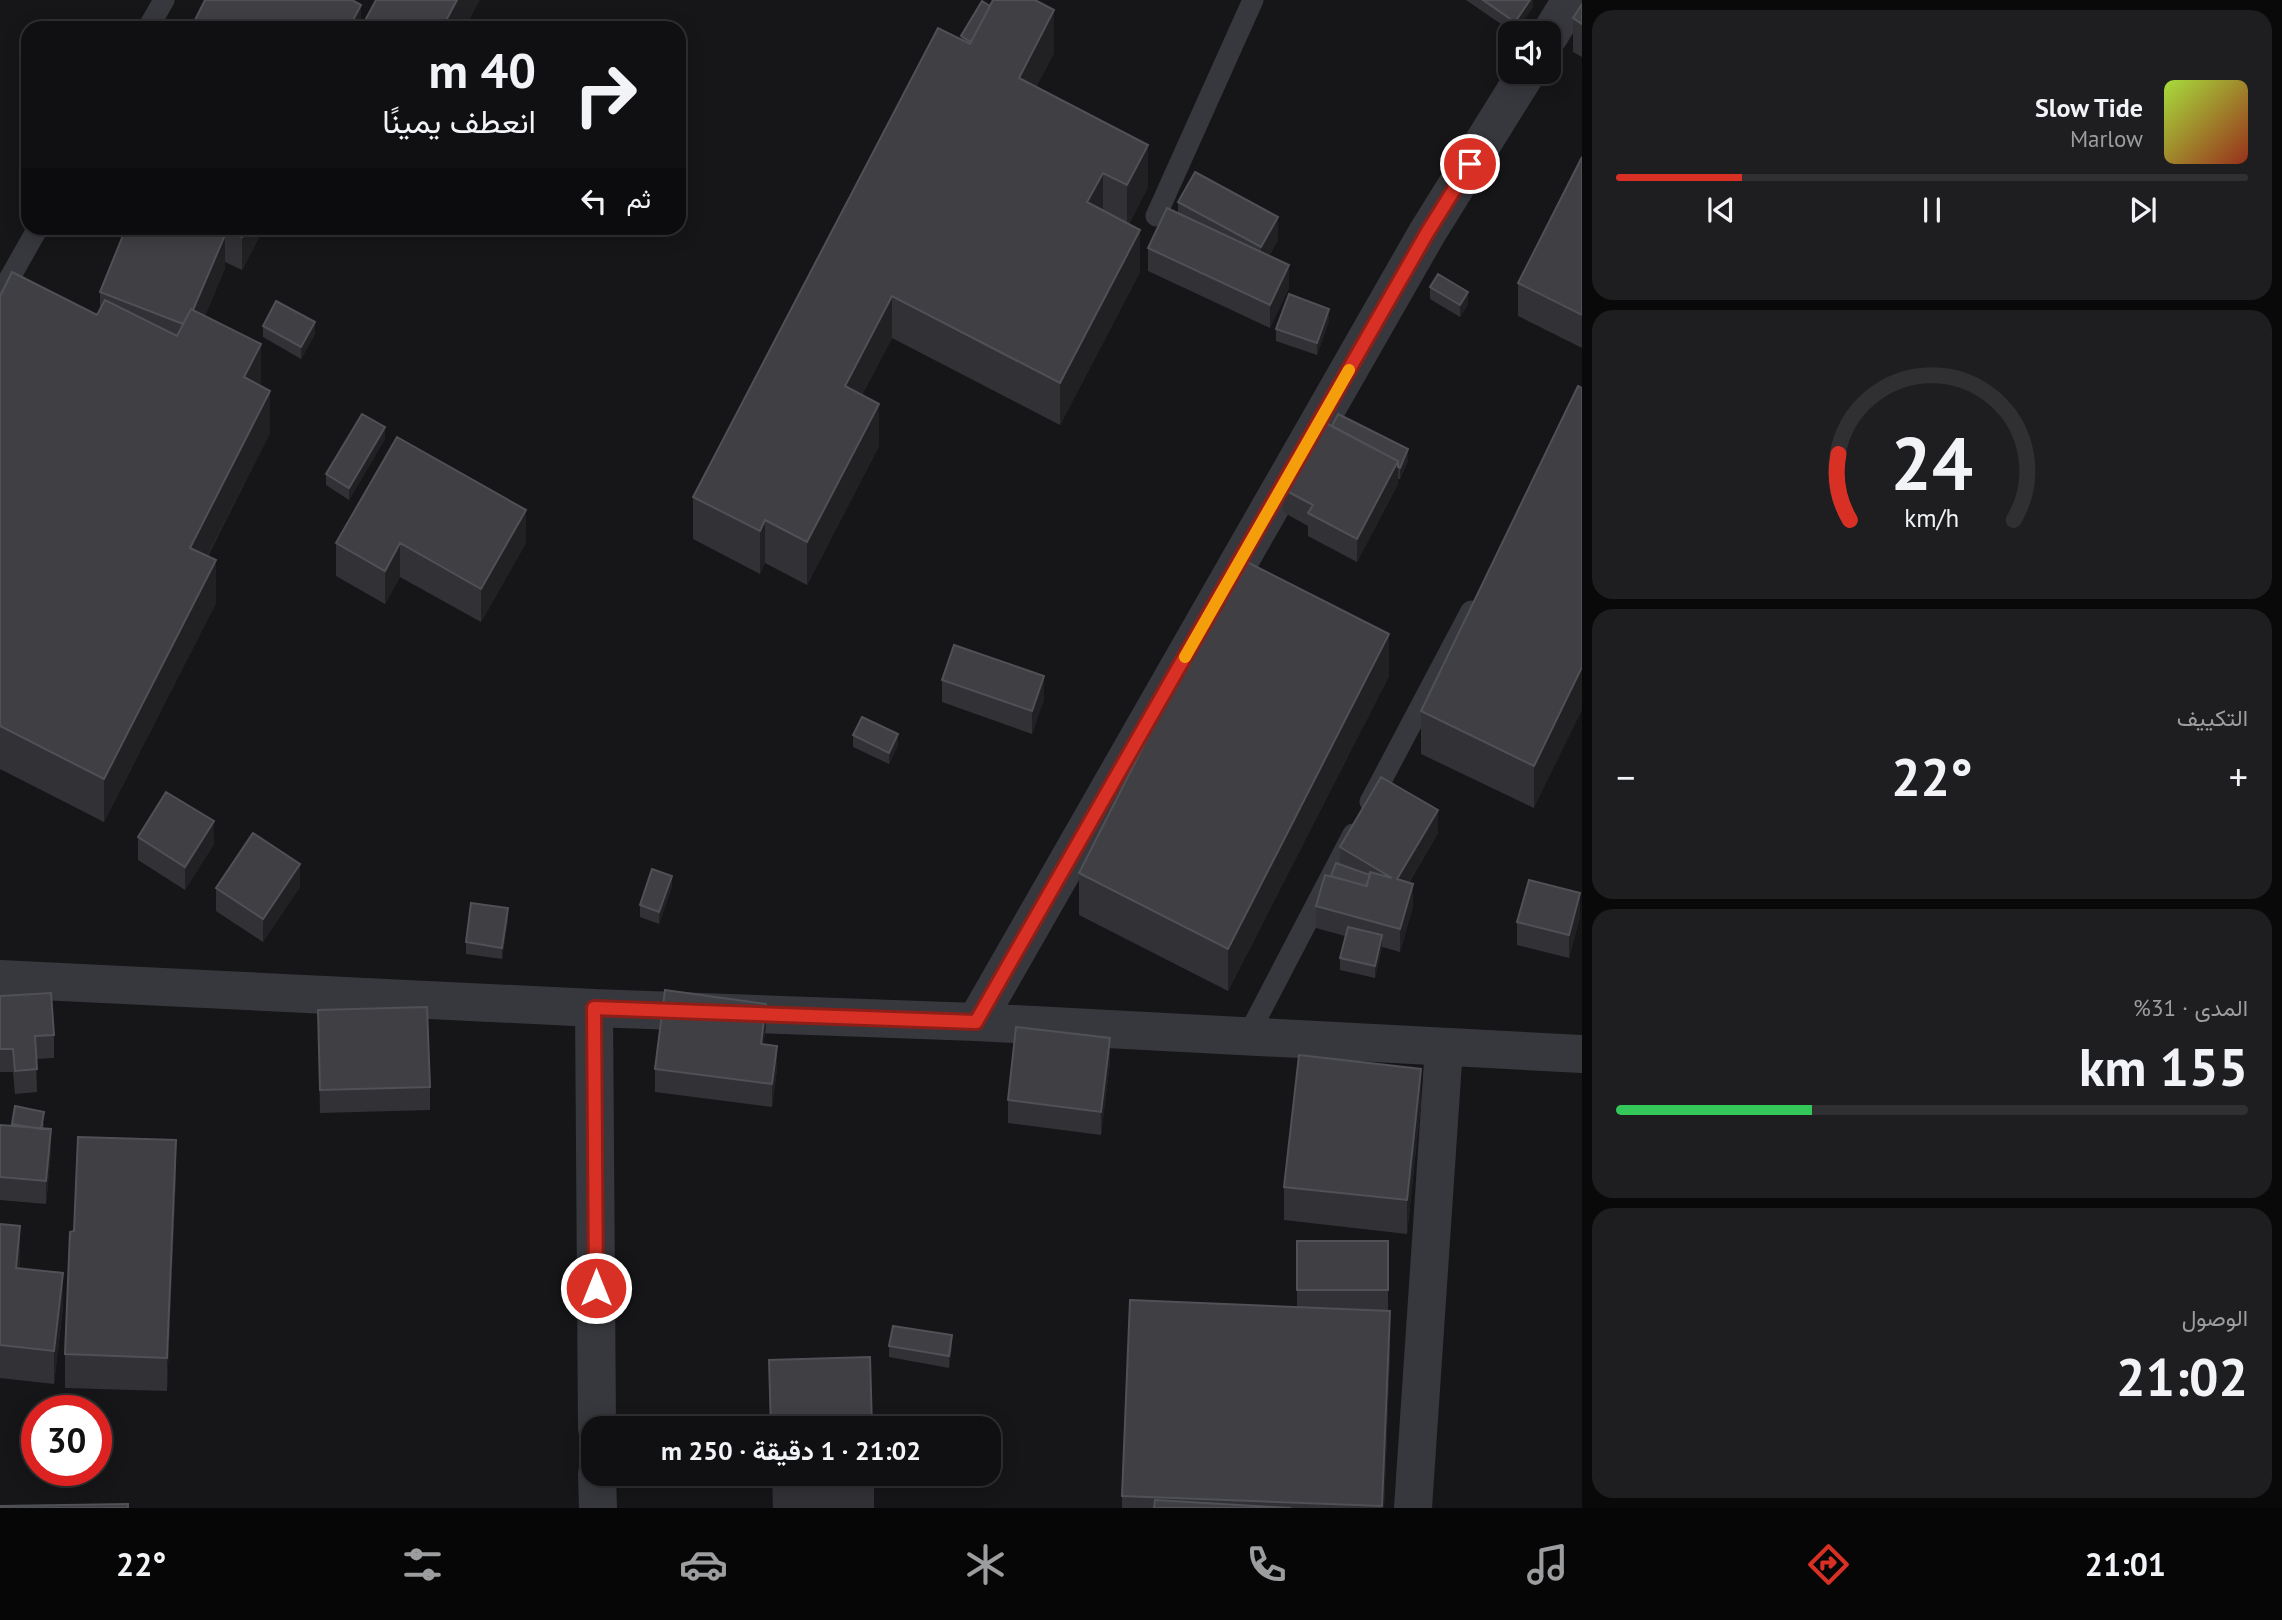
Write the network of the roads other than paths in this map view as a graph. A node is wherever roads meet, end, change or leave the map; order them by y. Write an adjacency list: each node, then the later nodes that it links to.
1 (164, 0): 4 (lane)
2 (1253, 0): 7 (lane)
3 (1571, 0): 5 (street)
4 (152, 21)
5 (1558, 21)
6 (1520, 84): 13 (street)
7 (1157, 216)
8 (33, 235): 9 (lane)
9 (0, 295)
10 (1479, 596): 14 (lane)
11 (0, 979): 12 (street)
12 (594, 1008): 13 (street); 17 (street)
13 (976, 1022): 14 (street)
14 (1247, 1037): 15 (street)
15 (1444, 1047): 16 (street); 20 (street)
16 (1582, 1054)
17 (597, 1416)
18 (597, 1486): 19 (street)
19 (598, 1508)
20 (1413, 1508)

